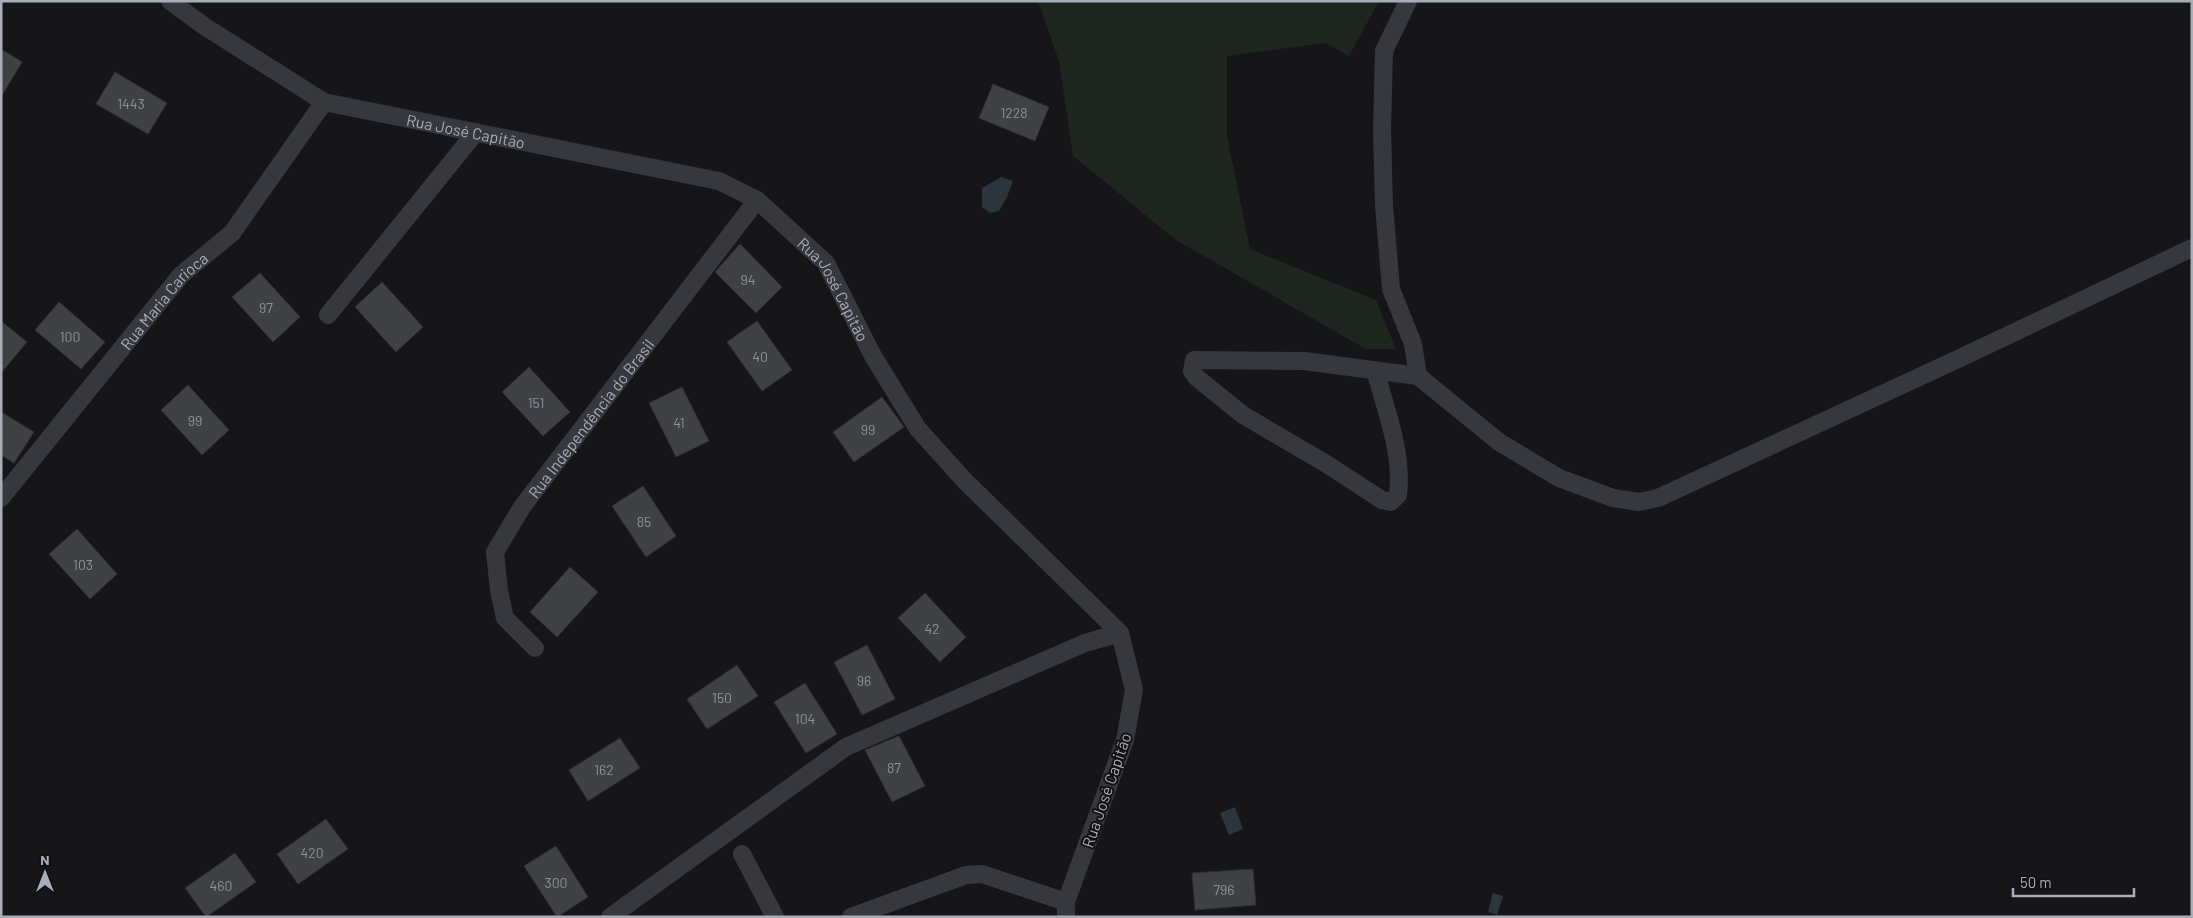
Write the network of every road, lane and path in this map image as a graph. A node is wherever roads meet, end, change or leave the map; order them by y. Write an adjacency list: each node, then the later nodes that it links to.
1 (170, 1): 3 (street, Rua José Capitão)
2 (1408, 1): 9 (street)
3 (324, 102): 4 (street, Rua José Capitão); 10 (street, Rua Maria Carioca)
4 (476, 132): 5 (street, Rua José Capitão); 7 (street)
5 (756, 200): 11 (street, Rua José Capitão); 12 (street, Rua Independência do Brasil)
6 (2192, 248): 9 (street)
7 (328, 316)
8 (1375, 370): 8 (street); 9 (street)
9 (1418, 376)
10 (1, 498)
11 (1120, 633): 14 (street, Rua José Capitão); 15 (street)
12 (535, 648)
13 (742, 854): 16 (street)
14 (1066, 909): 17 (street)
15 (610, 917)
16 (775, 917)
17 (852, 917)

